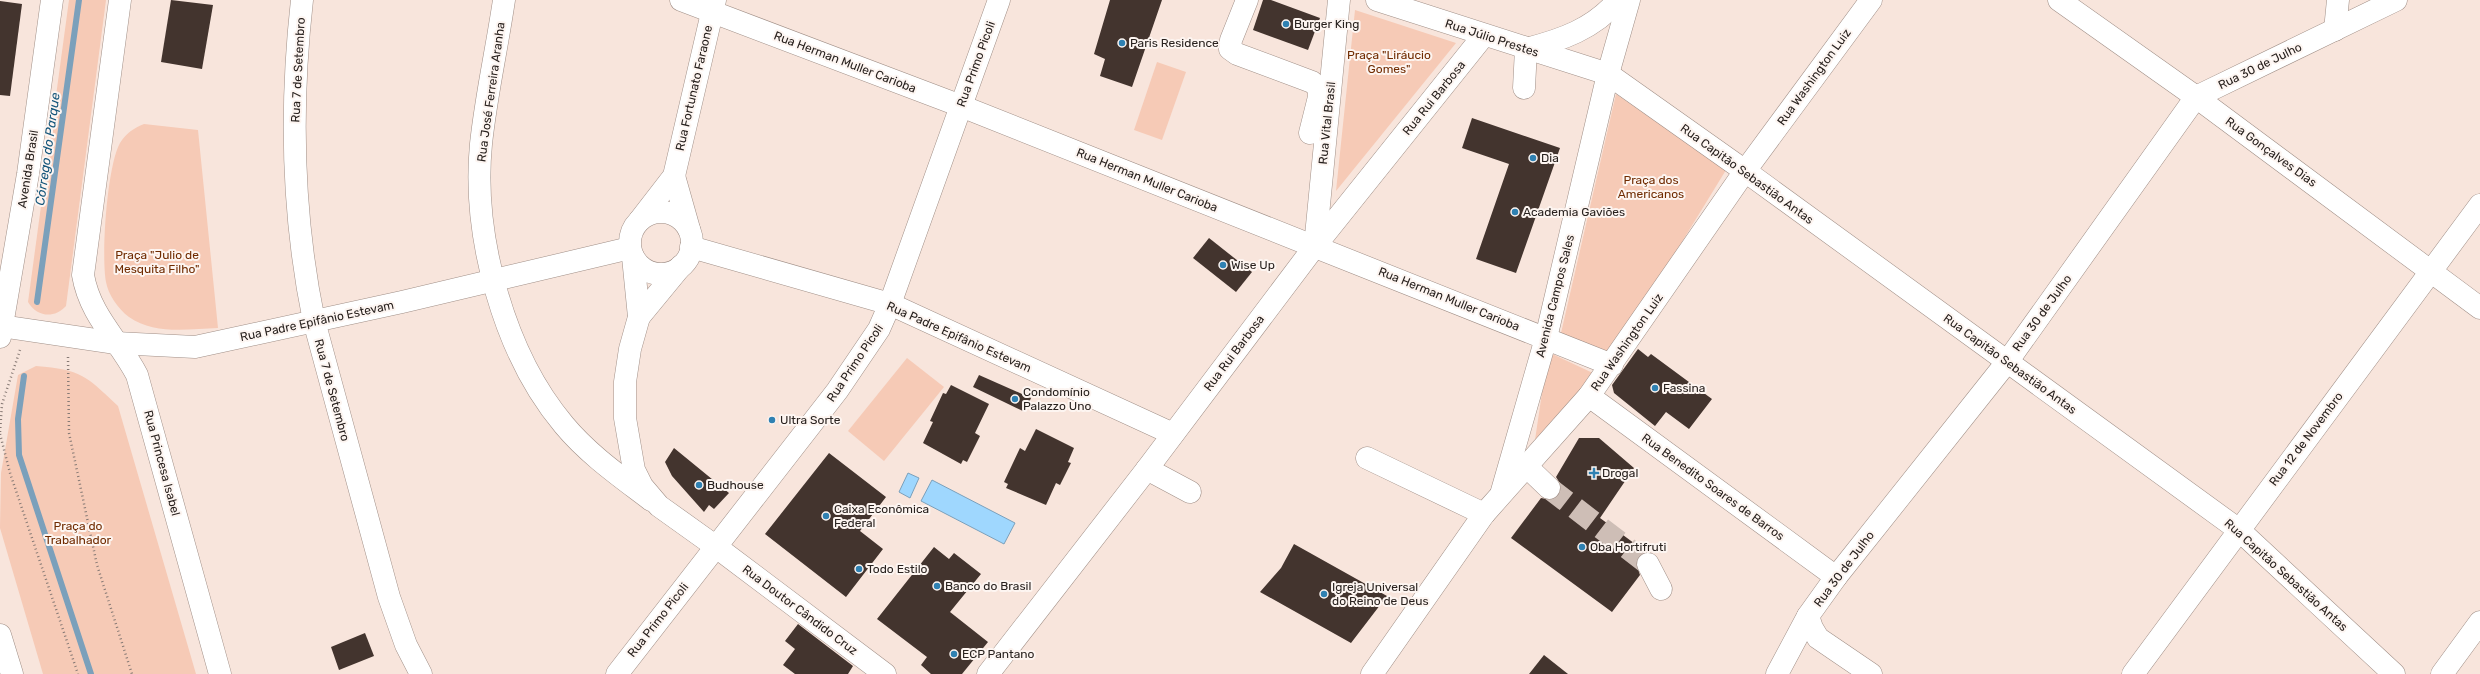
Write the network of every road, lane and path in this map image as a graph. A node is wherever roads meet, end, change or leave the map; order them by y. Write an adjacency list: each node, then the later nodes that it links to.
1 (52, 0): 38 (street, Avenida Brasil)
2 (120, 0): 41 (street, Rua Princesa Isabel)
3 (302, 0): 37 (street, Rua 7 de Setembro)
4 (504, 0): 33 (street, Rua José Ferreira Aranha)
5 (681, 0): 16 (street, Rua Herman Muller Carioba)
6 (999, 0): 23 (street, Rua Primo Picoli)
7 (1247, 0): 24 (street)
8 (1339, 0): 29 (street, Rua Vital Brasil)
9 (1377, 0): 18 (street, Rua Júlio Prestes)
10 (1618, 0): 19 (street)
11 (1630, 0): 20 (street, Avenida Campos Sales)
12 (1871, 0): 25 (street, Rua Washington Luiz)
13 (2058, 0): 22 (street, Rua Gonçalves Dias)
14 (2338, 0): 17 (street)
15 (2396, 0): 17 (street, Rua 30 de Julho)
16 (713, 6): 23 (street, Rua Herman Muller Carioba); 26 (street, Rua Fortunato Faraone)
17 (2335, 30): 22 (street, Rua 30 de Julho)
18 (1484, 35): 19 (street, Rua Júlio Prestes); 29 (street, Rua Rui Barbosa)
19 (1526, 49): 20 (street, Rua Júlio Prestes); 21 (street)
20 (1608, 74): 25 (street, Rua Capitão Sebastião Antas); 40 (street, Avenida Campos Sales)
21 (1524, 88)
22 (2196, 97): 32 (street, Rua Gonçalves Dias); 43 (street, Rua 30 de Julho)
23 (961, 106): 29 (street, Rua Herman Muller Carioba); 34 (street, Rua Primo Picoli)
24 (1310, 133)
25 (1745, 171): 43 (street, Rua Capitão Sebastião Antas); 44 (street, Rua Washington Luiz)
26 (674, 176): 28 (street); 30 (street)
27 (2480, 205): 32 (street, Rua 12 de Novembro)
28 (640, 220): 30 (street); 31 (street)
29 (1315, 246): 40 (street, Rua Herman Muller Carioba); 47 (street, Rua Rui Barbosa)
30 (688, 250): 31 (street); 34 (street, Rua Padre Epifânio Estevam); 36 (street)
31 (632, 252): 33 (street, Rua Padre Epifânio Estevam); 36 (street)
32 (2432, 271): 35 (street, Rua Gonçalves Dias); 56 (street, Rua 12 de Novembro)
33 (494, 280): 37 (street, Rua Padre Epifânio Estevam); 54 (street, Rua José Ferreira Aranha)
34 (890, 304): 47 (street, Rua Padre Epifânio Estevam); 57 (street, Rua Primo Picoli)
35 (2480, 308)
36 (639, 317): 54 (street)
37 (314, 321): 41 (street, Rua Padre Epifânio Estevam); 69 (street, Rua 7 de Setembro)
38 (1, 329): 39 (street, Rua Padre Epifânio Estevam)
39 (65, 336): 41 (street, Rua Padre Epifânio Estevam); 67 (path)
40 (1546, 338): 44 (street, Rua Herman Muller Carioba); 53 (street, Avenida Campos Sales)
41 (116, 343): 68 (street, Rua Princesa Isabel)
42 (20, 350): 46 (path)
43 (2007, 362): 56 (street, Rua Capitão Sebastião Antas); 59 (street, Rua 30 de Julho)
44 (1612, 365): 45 (street, Rua Washington Luiz)
45 (1589, 396): 49 (street, Rua Washington Luiz); 59 (street, Rua Benedito Soares de Barros)
46 (0, 433): 66 (path)
47 (1172, 434): 50 (street, Rua Rui Barbosa)
48 (1367, 458): 55 (street)
49 (1527, 467): 51 (street); 53 (street, Rua Washington Luiz)
50 (1147, 469): 52 (street); 72 (street, Rua Rui Barbosa)
51 (1549, 488)
52 (1190, 492)
53 (1500, 498): 55 (street, Rua Washington Luiz)
54 (659, 506): 57 (street, Rua Doutor Cândido Cruz)
55 (1484, 514): 64 (street, Rua Washington Luiz)
56 (2239, 530): 75 (street, Rua 12 de Novembro); 76 (street, Rua Capitão Sebastião Antas)
57 (715, 546): 70 (street, Rua Primo Picoli); 71 (street, Rua Doutor Cândido Cruz)
58 (1648, 564): 60 (street)
59 (1836, 577): 61 (street, Rua 30 de Julho)
60 (1661, 589)
61 (1808, 616): 73 (street, Rua 30 de Julho); 74 (street)
62 (2480, 622): 77 (street)
63 (0, 635): 65 (street)
64 (1377, 673)
65 (12, 674)
66 (78, 674)
67 (132, 674)
68 (220, 674)
69 (421, 674)
70 (617, 674)
71 (885, 674)
72 (988, 674)
73 (1777, 674)
74 (1871, 674)
75 (2133, 674)
76 (2394, 674)
77 (2442, 674)

